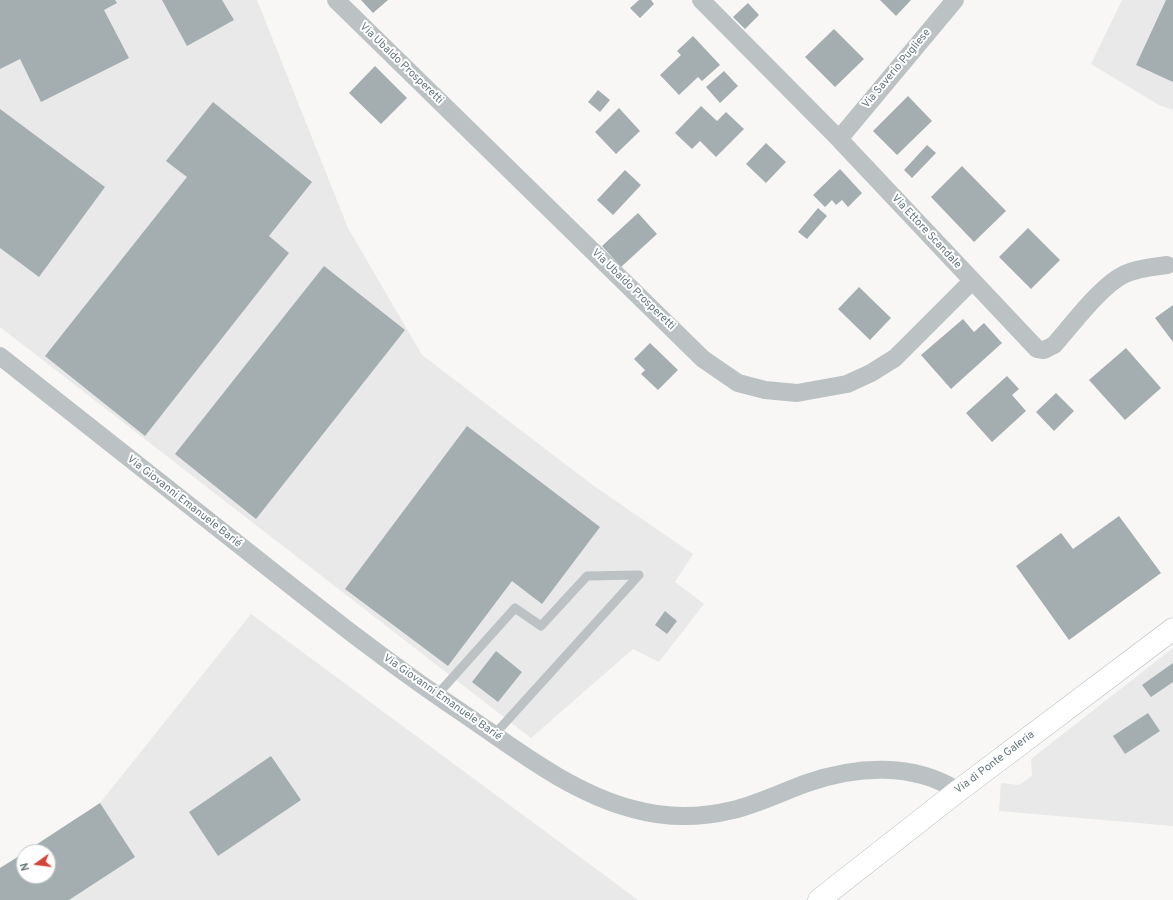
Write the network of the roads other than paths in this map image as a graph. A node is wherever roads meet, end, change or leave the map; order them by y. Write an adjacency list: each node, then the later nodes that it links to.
1 (336, 0): 6 (street, Via Ubaldo Prosperetti)
2 (701, 0): 4 (street, Via Ettore Scandale)
3 (955, 0): 4 (street, Via Saverio Pugliese)
4 (839, 139): 6 (street, Via Ettore Scandale)
5 (1167, 265): 6 (street, Via Ettore Scandale)
6 (972, 281)
7 (0, 356): 9 (street, Via Giovanni Emanuele Barié)
8 (1173, 629): 11 (main road, Via di Ponte Galeria)
9 (436, 696): 10 (street, Via Giovanni Emanuele Barié); 10 (lane)
10 (494, 735): 11 (street, Via Giovanni Emanuele Barié)
11 (958, 791): 12 (main road, Via di Ponte Galeria)
12 (819, 900)

